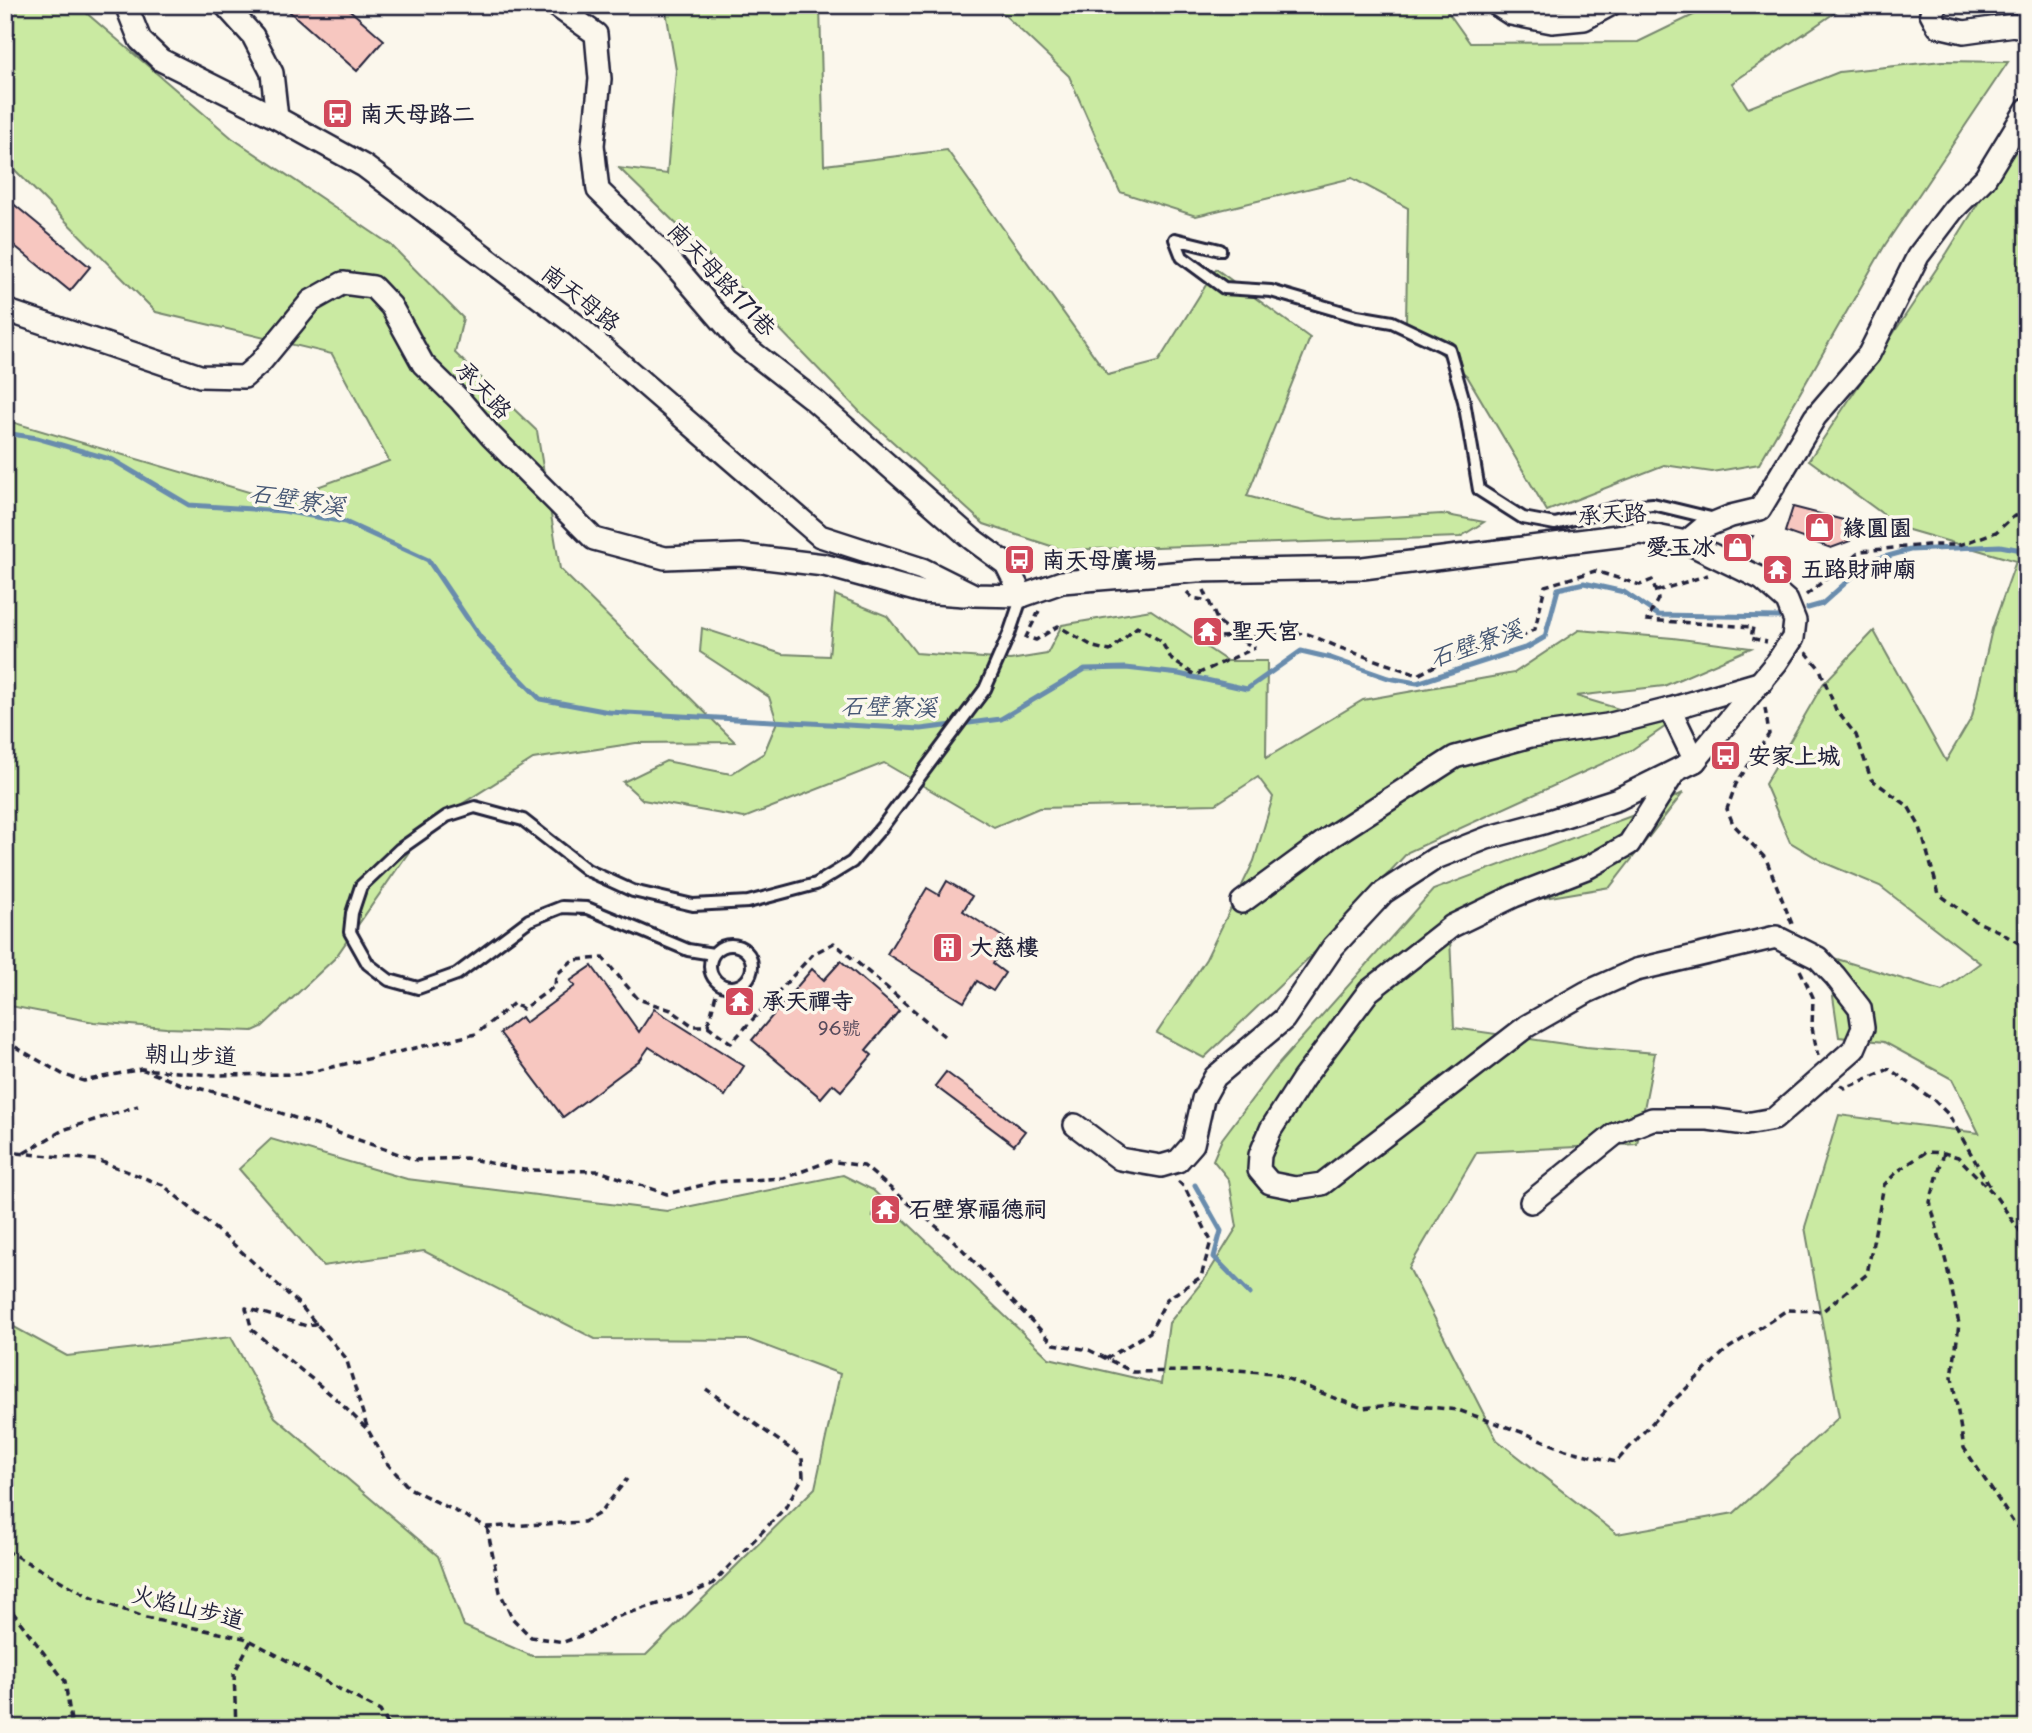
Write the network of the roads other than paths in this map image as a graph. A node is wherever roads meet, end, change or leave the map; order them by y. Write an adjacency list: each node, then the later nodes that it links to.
1 (126, 5): 9 (street, 南天母路)
2 (225, 5): 9 (street)
3 (555, 5): 15 (street, 南天母路171巷)
4 (1497, 5): 5 (street)
5 (1610, 5)
6 (1936, 5): 7 (street)
7 (2027, 29)
8 (2027, 109): 12 (street)
9 (277, 118): 14 (street, 南天母路)
10 (1220, 250): 12 (lane)
11 (5, 310): 14 (street, 承天路)
12 (1721, 520): 13 (street)
13 (1686, 542): 15 (street, 承天路); 16 (street, 承天路)
14 (974, 595): 15 (street, 南天母路)
15 (1022, 596): 21 (lane)
16 (1762, 682): 17 (street); 18 (street)
17 (1670, 709): 18 (street); 20 (street)
18 (1695, 761): 19 (street)
19 (1674, 772): 22 (street); 23 (street)
20 (1242, 902)
21 (713, 954): 21 (lane)
22 (1075, 1125)
23 (1531, 1202)

